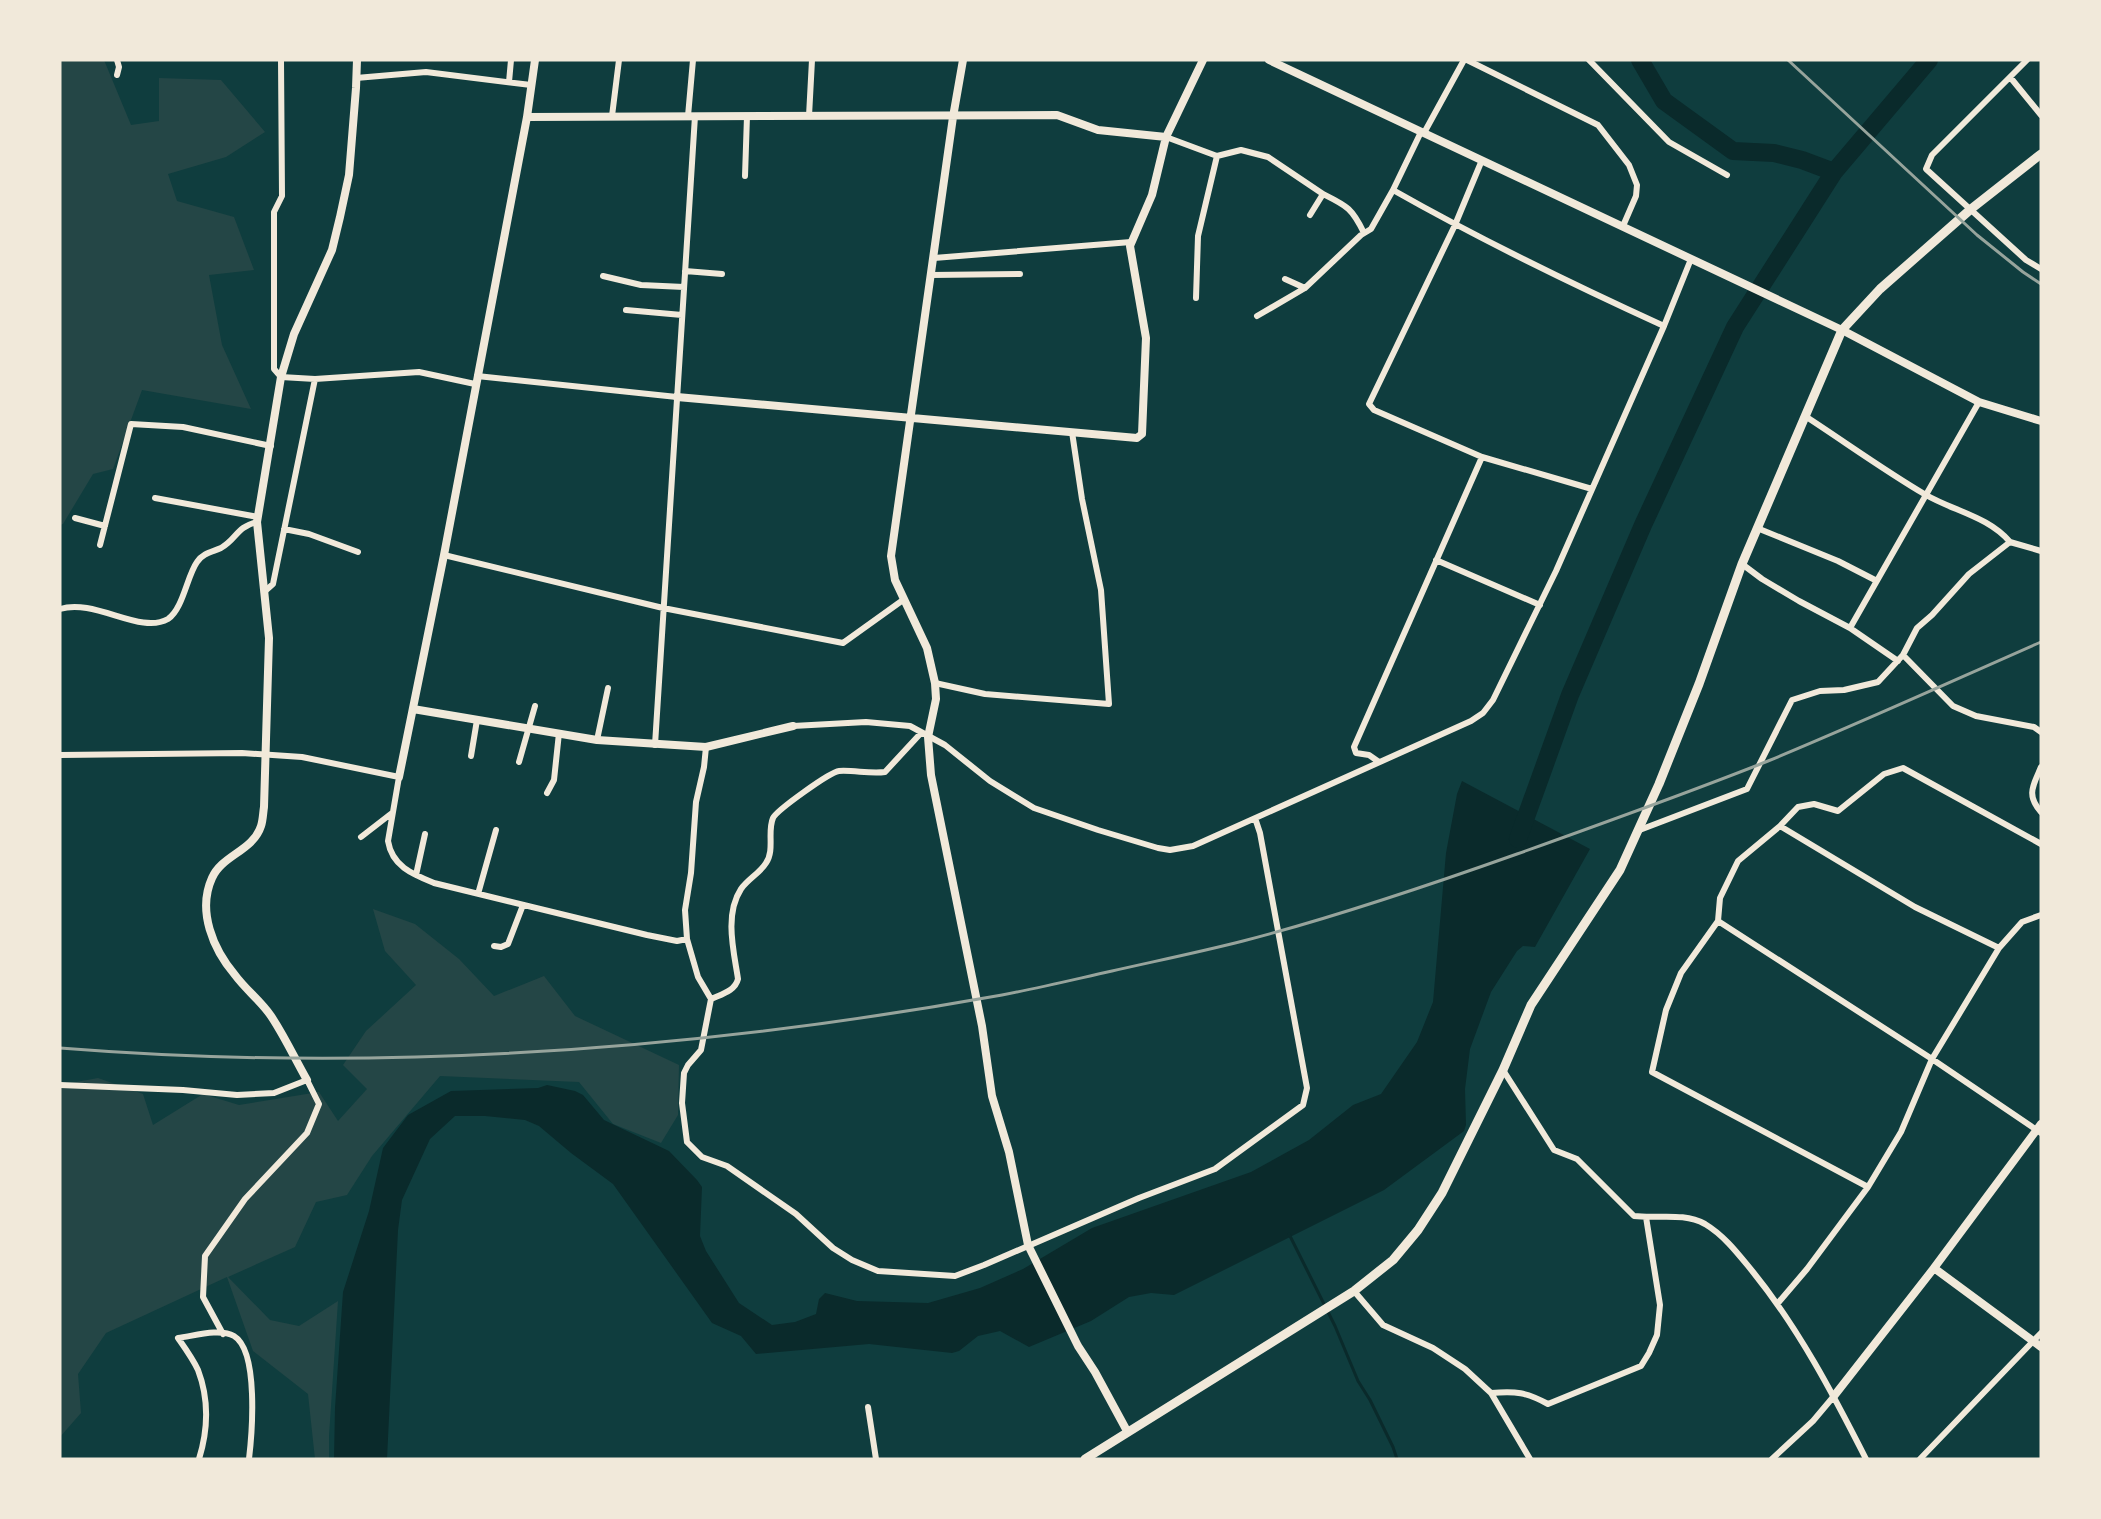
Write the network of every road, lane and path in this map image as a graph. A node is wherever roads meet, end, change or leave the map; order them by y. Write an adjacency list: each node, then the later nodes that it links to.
1 (117, 60): 15 (street)
2 (281, 60): 59 (street)
3 (357, 60): 17 (street)
4 (511, 60): 18 (street)
5 (535, 60): 19 (street)
6 (619, 60): 21 (street)
7 (693, 60): 22 (street)
8 (812, 60): 24 (street)
9 (963, 60): 26 (street)
10 (1203, 60): 28 (street)
11 (1269, 60): 27 (main road)
12 (1466, 60): 27 (street); 39 (street)
13 (1589, 60): 32 (street)
14 (2027, 60): 16 (street)
15 (117, 75)
16 (2010, 77): 20 (street); 36 (street)
17 (356, 78): 18 (street); 59 (street)
18 (509, 82): 19 (street)
19 (531, 85): 25 (street)
20 (2041, 115)
21 (612, 116): 22 (street); 25 (street)
22 (691, 116): 23 (street); 45 (street)
23 (747, 116): 24 (street); 33 (street)
24 (809, 116): 26 (street)
25 (527, 117): 61 (street)
26 (953, 117): 28 (street); 42 (street)
27 (1423, 132): 31 (main road); 34 (street)
28 (1166, 137): 30 (street); 41 (street)
29 (2041, 154): 36 (highway)
30 (1217, 156): 35 (street); 53 (street)
31 (1482, 160): 38 (street); 39 (main road)
32 (1727, 175)
33 (745, 176)
34 (1393, 190): 38 (street); 40 (street)
35 (1323, 194): 37 (street); 40 (street)
36 (1971, 209): 44 (street); 58 (highway)
37 (1310, 215)
38 (1455, 225): 57 (street); 69 (street)
39 (1623, 226): 43 (main road)
40 (1364, 233): 52 (street)
41 (1131, 242): 42 (street); 67 (street)
42 (934, 258): 48 (street)
43 (1694, 261): 57 (street); 58 (main road)
44 (2041, 269)
45 (685, 271): 46 (street); 51 (street)
46 (722, 274)
47 (1020, 274): 48 (street)
48 (931, 275): 65 (street)
49 (603, 276): 51 (street)
50 (1285, 279): 52 (street)
51 (684, 287): 55 (street)
52 (1305, 288): 56 (street)
53 (1196, 298)
54 (626, 310): 55 (street)
55 (682, 315): 62 (street)
56 (1257, 316)
57 (1664, 326): 70 (street)
58 (1842, 330): 63 (street); 64 (highway)
59 (281, 377): 60 (street); 68 (street)
60 (315, 379): 61 (street); 77 (street)
61 (476, 380): 62 (street); 82 (street)
62 (676, 397): 65 (street); 89 (street)
63 (1979, 402): 66 (street); 71 (street)
64 (1805, 416): 71 (street); 76 (highway)
65 (910, 419): 67 (street); 87 (street)
66 (2041, 421)
67 (1072, 432): 94 (street)
68 (271, 446): 74 (street); 75 (street)
69 (1482, 457): 70 (street); 83 (street)
70 (1592, 489): 88 (street)
71 (1927, 495): 78 (street); 85 (street)
72 (155, 498): 74 (street)
73 (75, 518): 75 (street)
74 (258, 519): 86 (street); 90 (street)
75 (105, 526): 79 (street)
76 (1757, 528): 84 (highway); 85 (street)
77 (284, 529): 81 (street); 86 (street)
78 (2010, 542): 80 (street); 92 (street)
79 (100, 545)
80 (2040, 550)
81 (358, 552)
82 (444, 555): 89 (street); 97 (street)
83 (1436, 560): 88 (street); 111 (street)
84 (1742, 564): 91 (street); 120 (highway)
85 (1877, 581): 91 (street)
86 (264, 592): 107 (street)
87 (903, 600): 89 (street); 94 (street)
88 (1540, 605): 111 (street)
89 (663, 608): 105 (street)
90 (60, 609)
91 (1850, 628): 93 (street)
92 (1904, 655): 93 (street); 101 (street)
93 (1898, 661): 120 (street)
94 (934, 683): 103 (street)
95 (608, 688): 104 (street)
96 (535, 706): 100 (street)
97 (414, 709): 98 (street); 113 (street)
98 (477, 720): 100 (street); 109 (street)
99 (793, 726): 103 (street); 106 (street)
100 (528, 728): 102 (street); 110 (street)
101 (2041, 732)
102 (559, 733): 104 (street); 114 (street)
103 (924, 735): 117 (street); 132 (street); 140 (street)
104 (597, 740): 105 (street)
105 (654, 745): 106 (street)
106 (706, 747): 129 (street)
107 (265, 754): 108 (street); 113 (street); 135 (street)
108 (60, 755)
109 (471, 756)
110 (519, 762)
111 (1379, 762): 117 (street)
112 (2041, 767): 115 (street)
113 (399, 777): 116 (street)
114 (547, 793)
115 (2041, 812)
116 (392, 813): 122 (street); 124 (street)
117 (1255, 818): 140 (street)
118 (1780, 826): 123 (street); 128 (street); 131 (street)
119 (496, 830): 125 (street)
120 (1637, 831): 134 (highway)
121 (425, 834): 124 (street)
122 (361, 837)
123 (2041, 844)
124 (416, 875): 125 (street)
125 (478, 894): 126 (street)
126 (523, 905): 129 (street); 130 (street)
127 (2041, 915): 131 (street)
128 (1718, 921): 133 (street); 138 (street)
129 (687, 939): 132 (street)
130 (494, 946)
131 (1999, 948): 133 (street)
132 (711, 999): 140 (street)
133 (1932, 1059): 137 (street); 138 (street)
134 (1503, 1071): 139 (street); 142 (highway)
135 (307, 1080): 136 (street); 145 (street)
136 (60, 1085)
137 (2040, 1129): 141 (street)
138 (1868, 1187): 143 (street)
139 (1646, 1217): 143 (street); 148 (street)
140 (1028, 1245): 151 (street)
141 (1934, 1268): 146 (street); 149 (street)
142 (1353, 1292): 148 (street); 151 (highway)
143 (1778, 1303): 149 (street)
144 (2041, 1333): 146 (street)
145 (223, 1334): 152 (street); 153 (street)
146 (2034, 1341): 147 (street); 159 (street)
147 (2041, 1347)
148 (1491, 1393): 156 (street)
149 (1834, 1396): 157 (street); 158 (street)
150 (868, 1407): 154 (street)
151 (1126, 1431): 155 (highway)
152 (199, 1459)
153 (249, 1459)
154 (876, 1459)
155 (1084, 1459)
156 (1530, 1459)
157 (1772, 1459)
158 (1866, 1459)
159 (1920, 1459)

